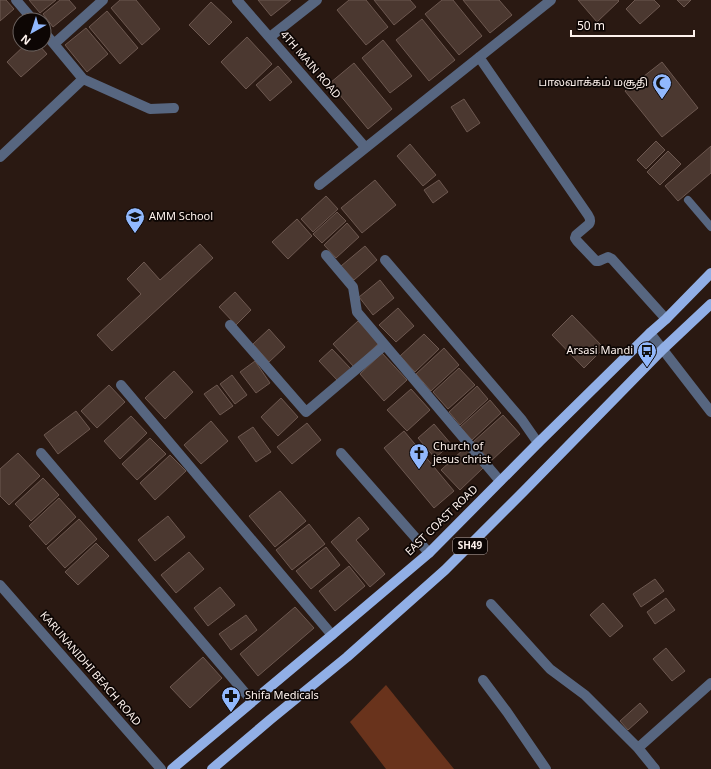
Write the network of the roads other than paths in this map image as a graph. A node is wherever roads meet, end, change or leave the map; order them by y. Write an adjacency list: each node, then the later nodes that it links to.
1 (16, 0): 6 (street)
2 (103, 0): 9 (street)
3 (237, 0): 7 (street, 4TH MAIN ROAD)
4 (317, 0): 7 (street)
5 (550, 0): 10 (street)
6 (26, 12)
7 (270, 37): 13 (street, 4TH MAIN ROAD)
8 (52, 42): 9 (street)
9 (54, 44): 11 (street)
10 (479, 57): 13 (street); 22 (street)
11 (83, 79): 12 (street); 14 (street)
12 (174, 108)
13 (366, 147): 15 (street)
14 (0, 155)
15 (319, 185)
16 (688, 200): 17 (lane)
17 (711, 227)
18 (326, 255): 25 (street)
19 (386, 260): 29 (street)
20 (711, 273): 22 (main road, EAST COAST ROAD / SH49)
21 (711, 304): 26 (main road, SH49)
22 (666, 319): 24 (main road, EAST COAST ROAD / SH49)
23 (230, 325): 25 (street)
24 (650, 333): 26 (street); 29 (main road, EAST COAST ROAD / SH49)
25 (385, 346): 32 (street)
26 (663, 350): 28 (street); 43 (main road, SH49)
27 (121, 385): 36 (street)
28 (711, 412)
29 (538, 443): 32 (main road, EAST COAST ROAD / SH49)
30 (41, 453): 39 (street)
31 (341, 453): 33 (street)
32 (500, 481): 33 (main road, EAST COAST ROAD / SH49)
33 (429, 553): 36 (main road, EAST COAST ROAD / SH49)
34 (0, 585): 41 (street, KARUNANIDHI BEACH ROAD)
35 (491, 604): 40 (street)
36 (332, 636): 39 (main road, EAST COAST ROAD / SH49)
37 (483, 680): 44 (street)
38 (711, 683): 40 (street)
39 (252, 701): 42 (main road, EAST COAST ROAD / SH49)
40 (638, 748): 45 (street)
41 (161, 769)
42 (172, 769)
43 (212, 769)
44 (546, 769)
45 (655, 769)

